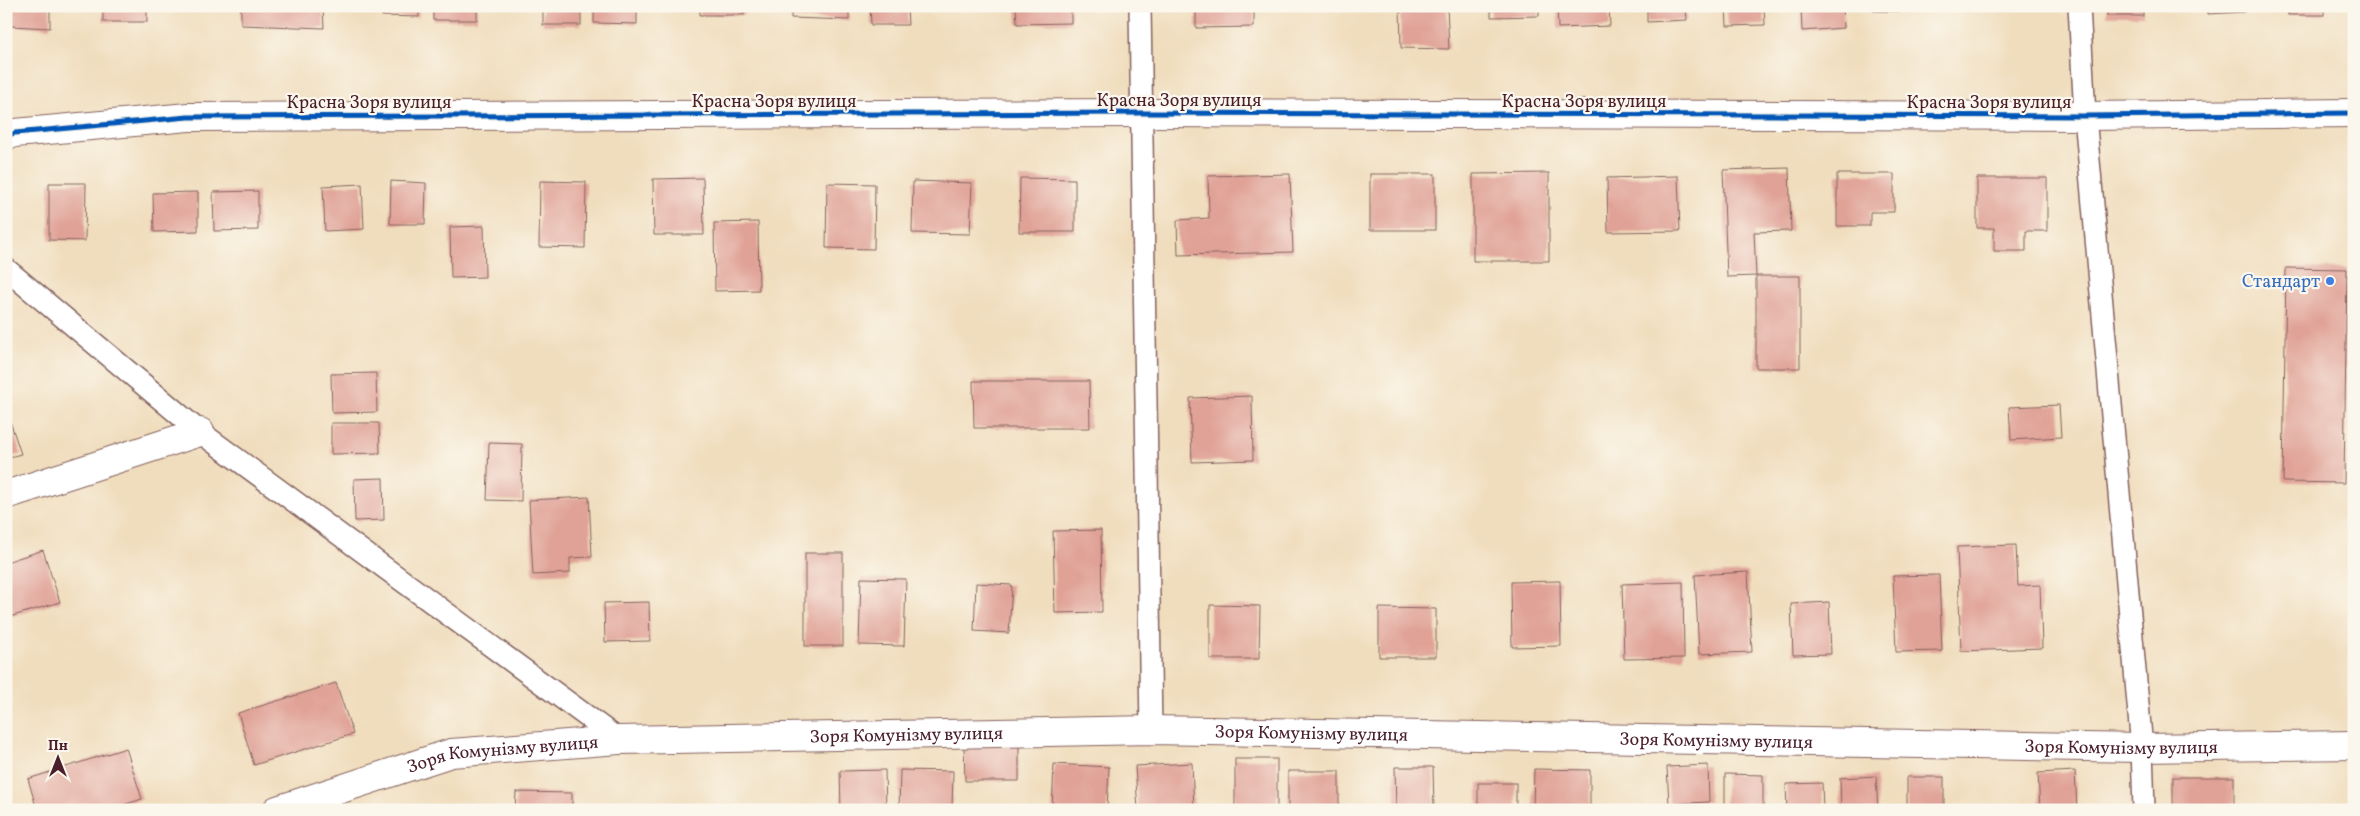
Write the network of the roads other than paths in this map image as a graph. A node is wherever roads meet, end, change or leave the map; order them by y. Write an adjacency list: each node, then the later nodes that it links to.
1 (1140, 6): 3 (lane)
2 (2079, 6): 5 (lane)
3 (1143, 113): 5 (street, Красна Зоря вулиця); 6 (street, Красна Зоря вулиця); 10 (lane)
4 (2354, 114): 5 (street, Красна Зоря вулиця)
5 (2085, 116): 13 (lane)
6 (6, 136)
7 (6, 270): 8 (lane)
8 (200, 432): 9 (street); 11 (lane)
9 (6, 495)
10 (1151, 730): 11 (street, Зоря Комунізму вулиця); 13 (street, Зоря Комунізму вулиця)
11 (619, 740): 14 (street, Зоря Комунізму вулиця)
12 (2354, 745): 13 (street, Зоря Комунізму вулиця)
13 (2142, 748): 15 (lane)
14 (277, 810)
15 (2144, 810)

